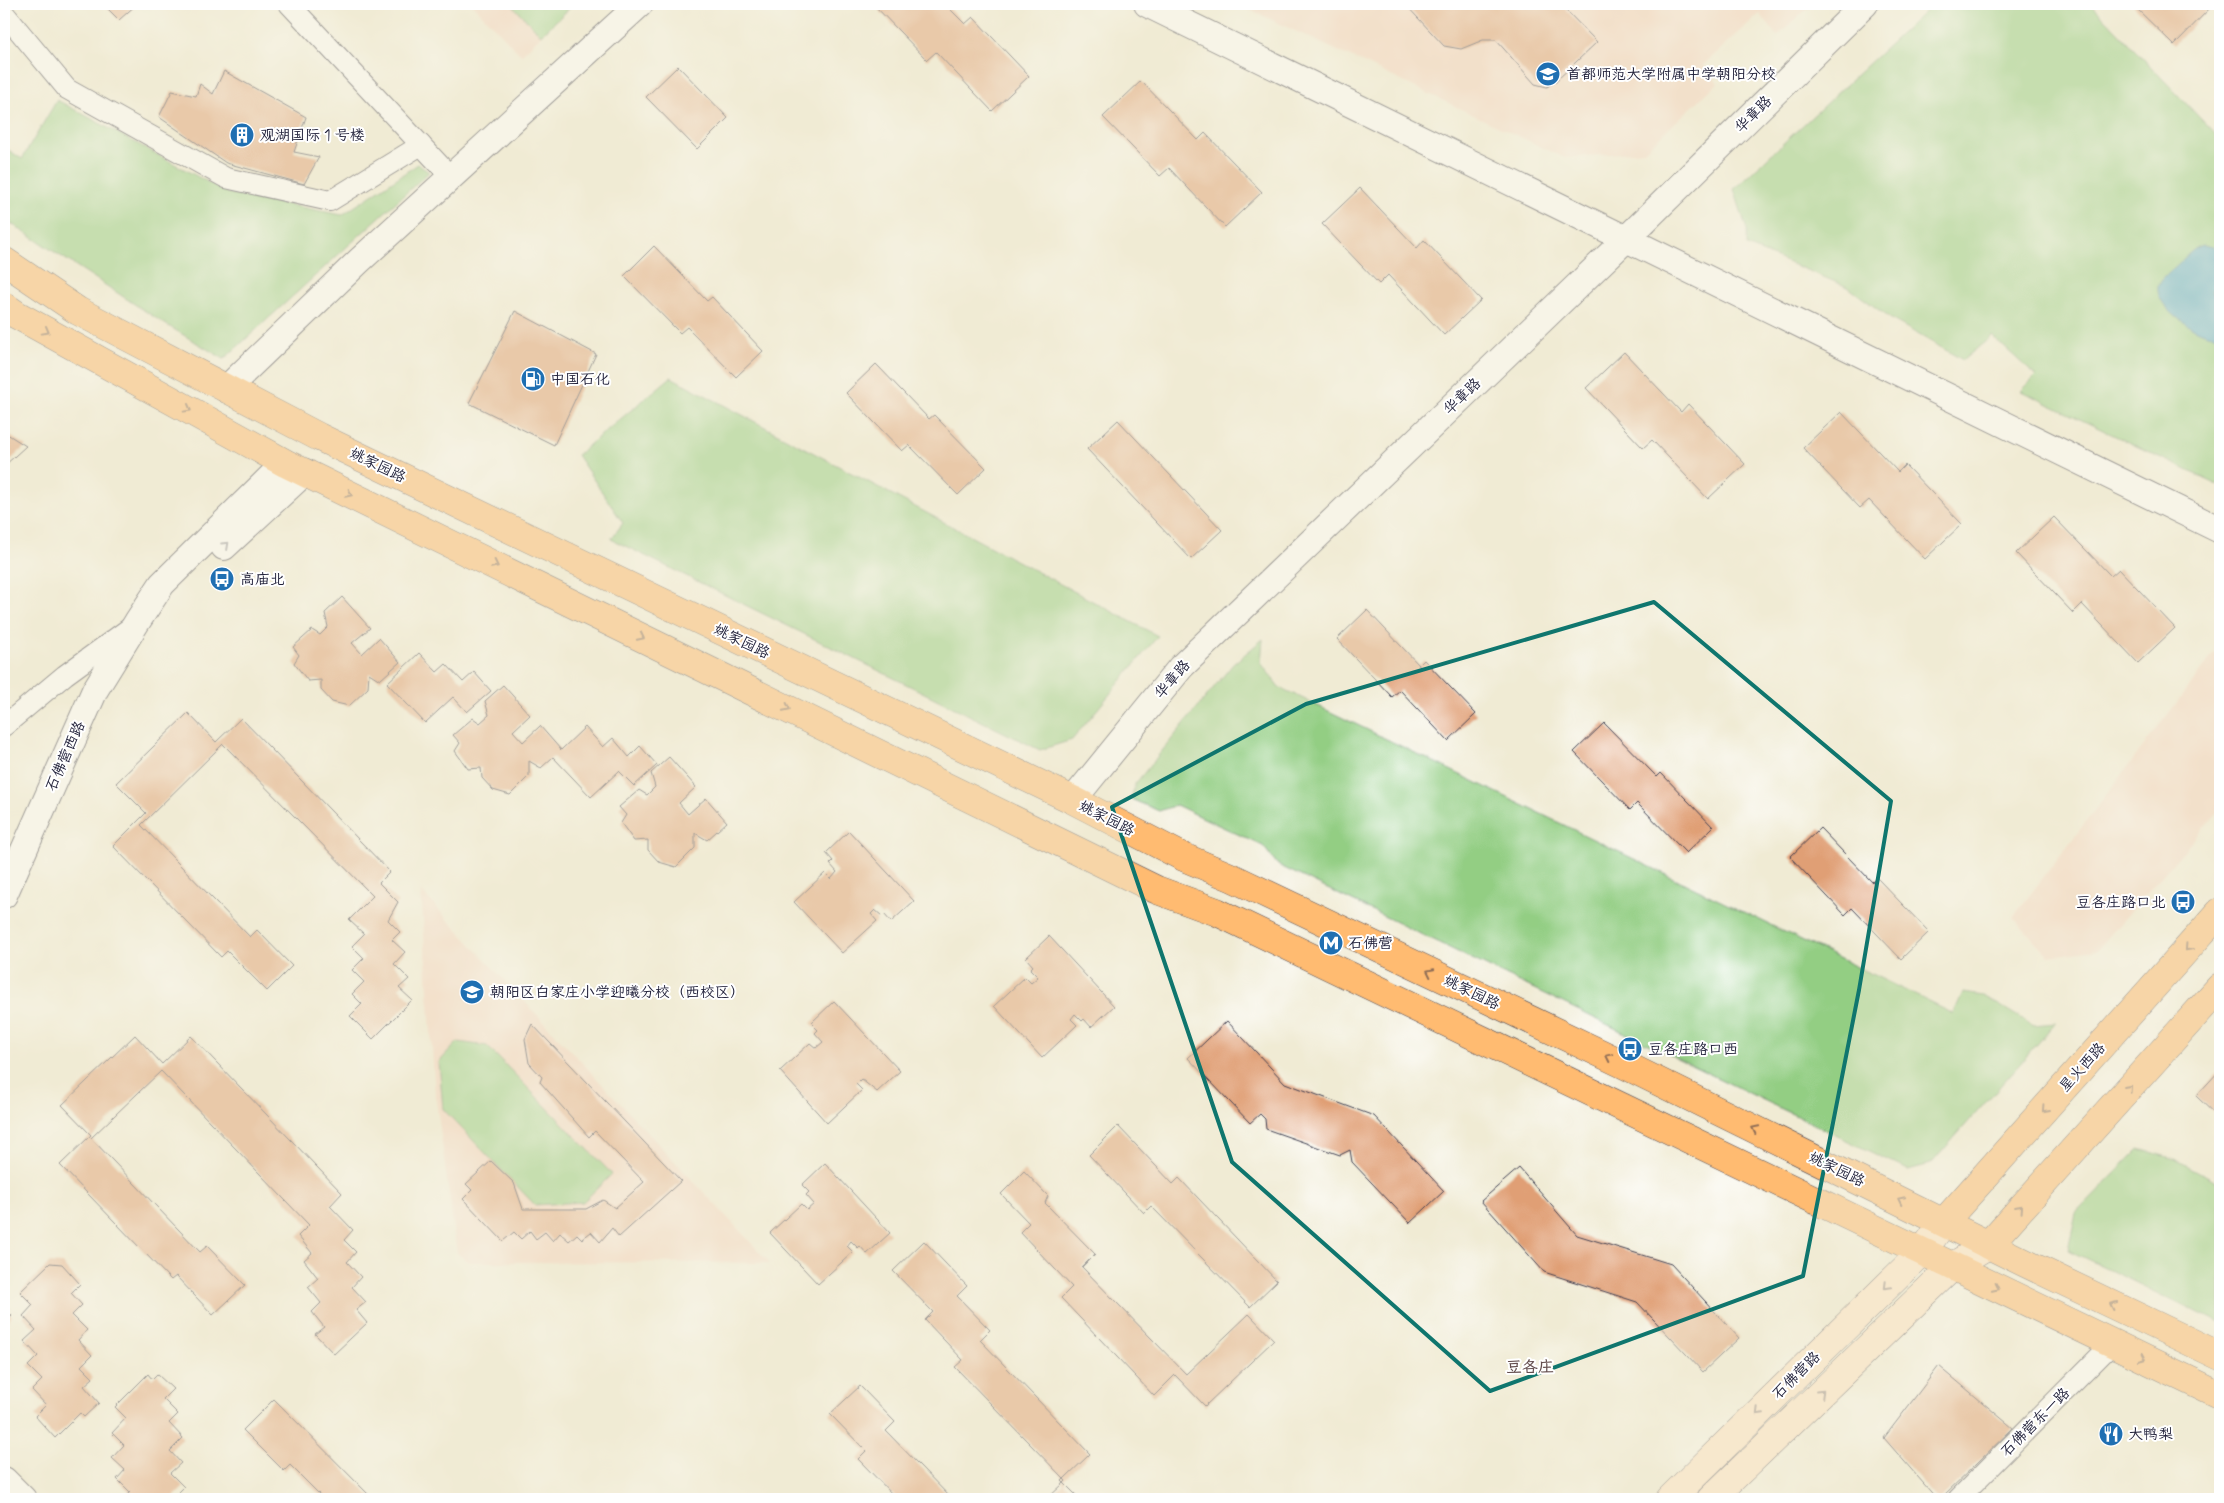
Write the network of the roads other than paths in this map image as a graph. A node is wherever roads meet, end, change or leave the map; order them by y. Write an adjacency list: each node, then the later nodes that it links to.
1 (289, 4): 6 (street)
2 (640, 4): 7 (street)
3 (1147, 4): 8 (street)
4 (1865, 4): 8 (street, 华章路)
5 (4, 13): 6 (street)
6 (421, 145): 7 (street)
7 (451, 177): 11 (street)
8 (1626, 238): 13 (street); 16 (street, 华章路)
9 (4, 261): 11 (main road, 姚家园路)
10 (4, 306): 12 (main road, one-way to 12)
11 (226, 389): 16 (main road, 姚家园路)
12 (295, 467): 14 (street, 石佛营西路); 22 (main road, one-way to 22)
13 (2220, 530)
14 (136, 622): 15 (street); 17 (street, 石佛营西路)
15 (4, 726)
16 (1073, 800): 20 (main road, 姚家园路, one-way to 16)
17 (4, 895)
18 (2220, 912): 20 (main road, 星火西路, one-way to 20)
19 (2220, 987): 21 (main road, one-way to 19)
20 (1944, 1222): 21 (main road, 姚家园路); 22 (main road, 石佛营路)
21 (1988, 1245): 23 (main road, 石佛营路); 25 (main road, 姚家园路, one-way to 21)
22 (1922, 1252): 23 (main road); 29 (main road, 石佛营路, one-way to 29)
23 (1953, 1266): 24 (main road, one-way to 24); 30 (main road, 石佛营路, one-way to 23)
24 (2112, 1344): 26 (main road, one-way to 26); 31 (street, 石佛营东一路)
25 (2220, 1356)
26 (2220, 1395)
27 (4, 1480): 28 (street)
28 (23, 1499)
29 (1670, 1499)
30 (1710, 1499)
31 (1958, 1499)

